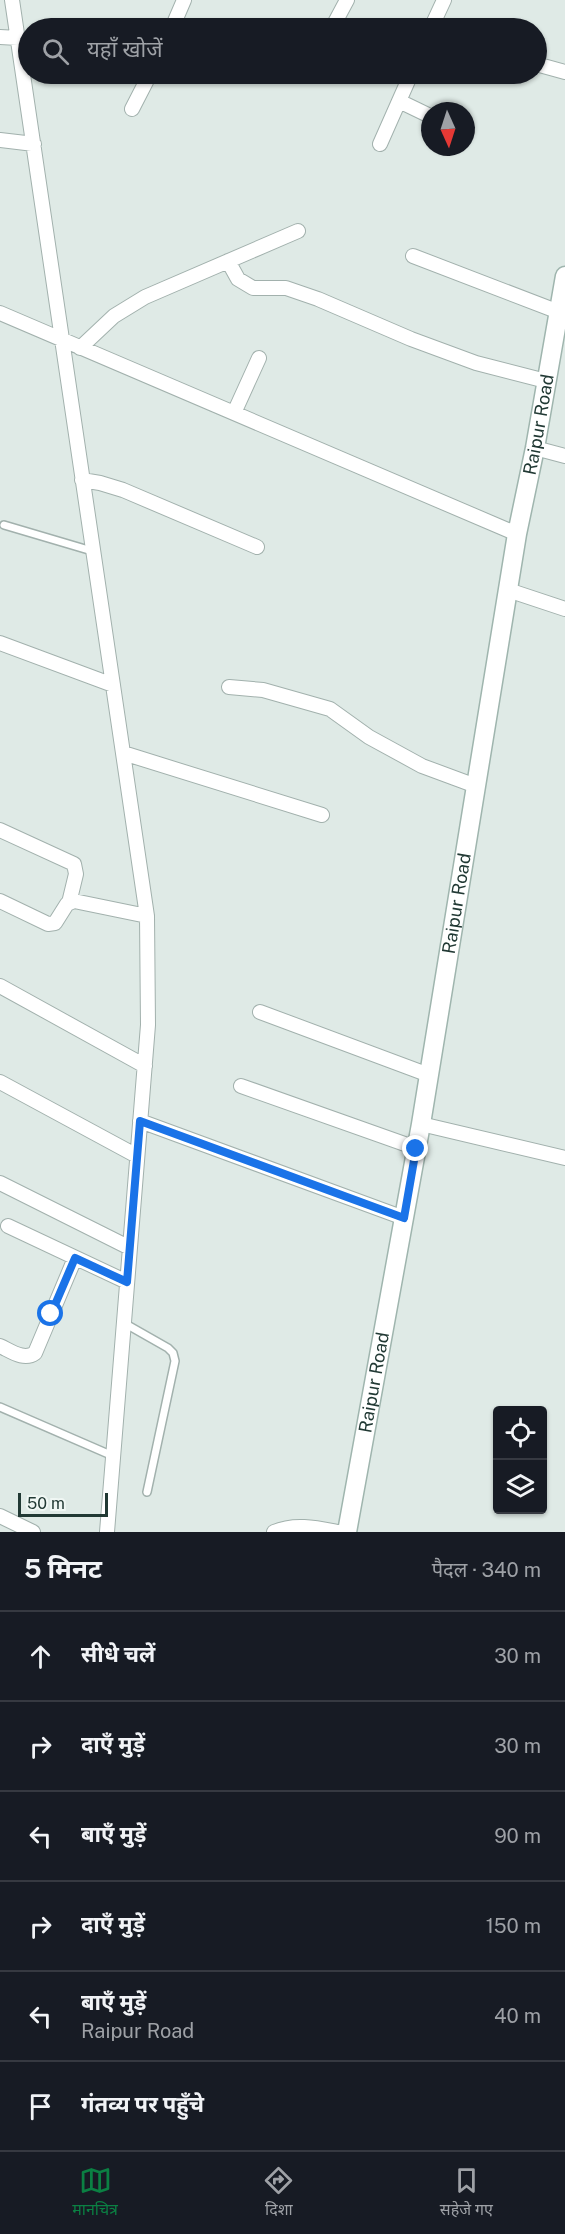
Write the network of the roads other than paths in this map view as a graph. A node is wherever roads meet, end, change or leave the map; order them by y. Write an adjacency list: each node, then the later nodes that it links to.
1 (12, 0): 9 (street)
2 (184, 0): 5 (street)
3 (347, 0): 6 (street)
4 (444, 0): 7 (street)
5 (176, 18)
6 (337, 18)
7 (436, 18)
8 (0, 37): 9 (street)
9 (18, 38)
10 (547, 67): 11 (street)
11 (565, 72)
12 (25, 84): 19 (street)
13 (145, 84): 16 (street)
14 (407, 84): 15 (street)
15 (399, 101): 17 (street); 20 (street)
16 (132, 109)
17 (421, 112)
18 (0, 140): 19 (street)
19 (34, 144): 27 (street)
20 (380, 144)
21 (298, 231): 23 (street)
22 (413, 256): 25 (street)
23 (228, 261): 28 (street); 30 (street)
24 (565, 276): 25 (main road, Raipur Road)
25 (559, 312): 30 (main road, Raipur Road)
26 (0, 313): 27 (street)
27 (61, 339): 28 (street); 34 (street)
28 (80, 348): 31 (street)
29 (259, 358): 31 (street)
30 (546, 381): 32 (main road, Raipur Road)
31 (234, 413): 36 (street)
32 (535, 448): 33 (street); 36 (main road, Raipur Road)
33 (565, 456)
34 (82, 480): 37 (street); 38 (street)
35 (4, 525): 38 (lane)
36 (517, 534): 39 (main road, Raipur Road)
37 (257, 547)
38 (92, 551): 42 (street)
39 (508, 590): 40 (street); 45 (main road, Raipur Road)
40 (565, 609)
41 (0, 643): 42 (street)
42 (113, 685): 44 (street)
43 (229, 687): 45 (street)
44 (123, 753): 46 (street); 50 (street)
45 (476, 786): 54 (main road, Raipur Road)
46 (322, 815)
47 (0, 830): 49 (street)
48 (0, 901): 49 (street)
49 (69, 903): 50 (street)
50 (147, 916): 53 (street)
51 (0, 986): 53 (street)
52 (260, 1012): 54 (street)
53 (145, 1066): 57 (street)
54 (429, 1075): 58 (main road, Raipur Road)
55 (0, 1082): 60 (street)
56 (241, 1086): 59 (street)
57 (140, 1121): 60 (street); 63 (street)
58 (421, 1124): 59 (main road, Raipur Road); 61 (street)
59 (416, 1149): 63 (main road, Raipur Road)
60 (137, 1156): 65 (street)
61 (565, 1158)
62 (0, 1183): 65 (street)
63 (404, 1218): 78 (main road, Raipur Road)
64 (8, 1226): 66 (street)
65 (130, 1248): 67 (street)
66 (75, 1258): 67 (street); 69 (street)
67 (127, 1282): 68 (street)
68 (124, 1323): 71 (street); 72 (lane)
69 (0, 1346)
70 (0, 1407): 71 (lane)
71 (113, 1456): 75 (street)
72 (147, 1492)
73 (0, 1516): 74 (street)
74 (33, 1532)
75 (107, 1532)
76 (274, 1532): 77 (street)
77 (338, 1532)
78 (347, 1532)

